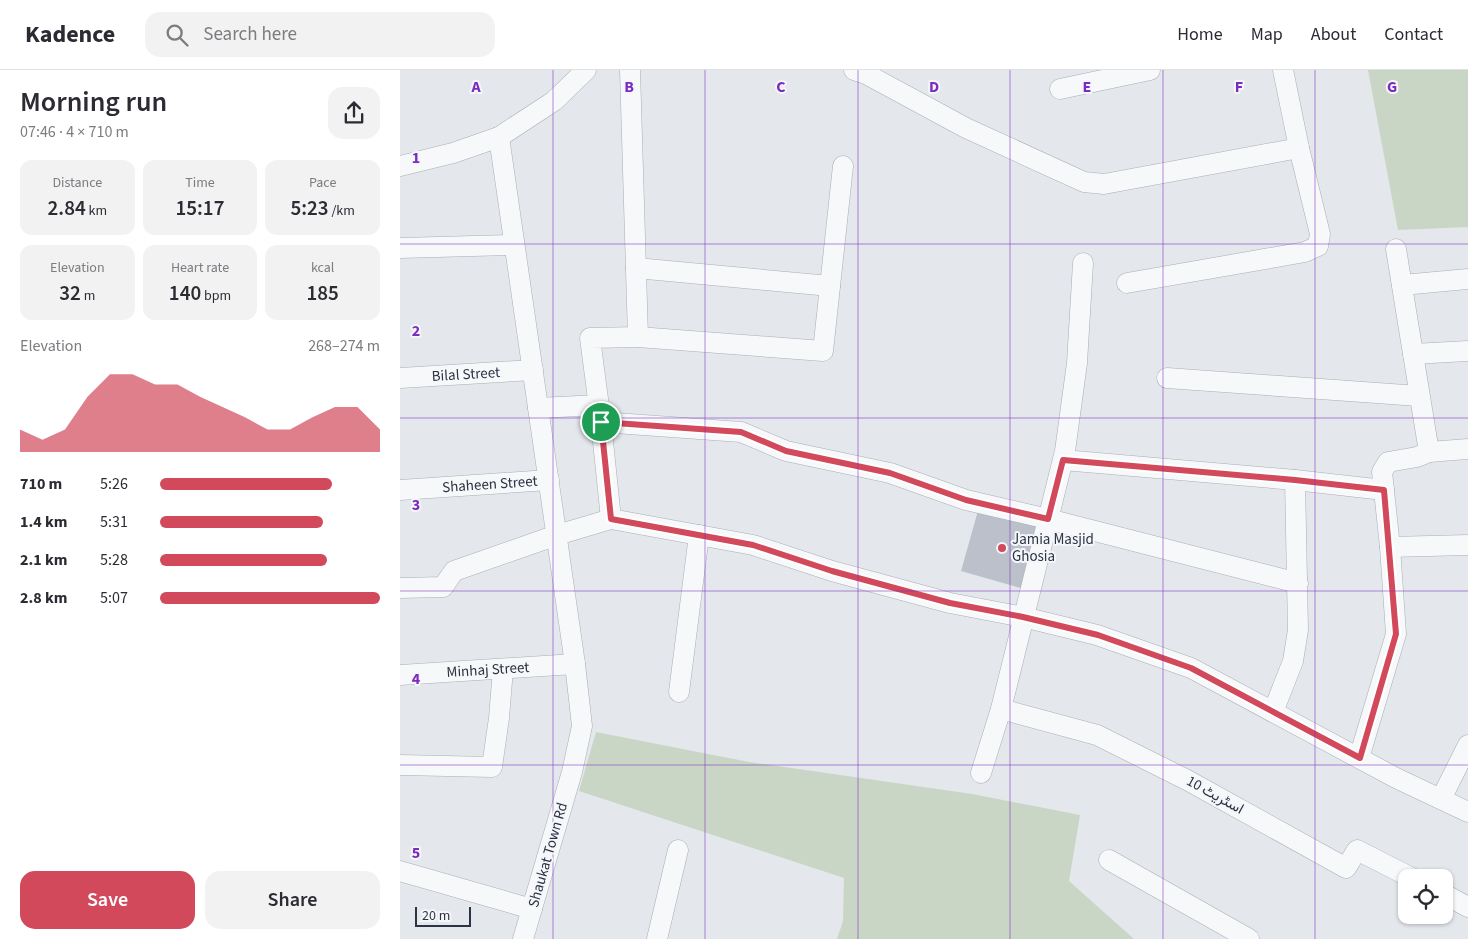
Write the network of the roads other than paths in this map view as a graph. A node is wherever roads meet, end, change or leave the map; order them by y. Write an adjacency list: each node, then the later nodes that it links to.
1 (630, 70): 15 (street)
2 (854, 70): 8 (street)
3 (1150, 70): 6 (street)
4 (1283, 70): 8 (street)
5 (580, 73): 7 (street)
6 (1060, 90)
7 (498, 137): 9 (street); 11 (street, Shaukat Town Rd)
8 (1299, 148): 17 (street)
9 (400, 166)
10 (844, 166): 19 (street)
11 (514, 244): 12 (street); 23 (street, Shaukat Town Rd)
12 (400, 248)
13 (1396, 249): 18 (street)
14 (1083, 263): 31 (street)
15 (636, 268): 19 (street); 20 (street)
16 (1468, 279): 18 (street)
17 (1127, 283)
18 (1402, 285): 22 (street)
19 (830, 286): 20 (street)
20 (638, 337): 28 (street)
21 (1468, 351): 22 (street)
22 (1413, 354): 26 (street)
23 (532, 370): 24 (street, Bilal Street); 27 (street, Shaukat Town Rd)
24 (400, 378)
25 (1167, 378): 26 (street)
26 (1419, 396): 30 (street)
27 (538, 408): 28 (street); 32 (street, Shaukat Town Rd)
28 (600, 414): 36 (street); 37 (street)
29 (1468, 449): 30 (street)
30 (1429, 452): 35 (street)
31 (1063, 460): 33 (street); 37 (street)
32 (549, 480): 34 (street, Shaheen Street); 38 (street, Shaukat Town Rd)
33 (1295, 480): 35 (street); 42 (street)
34 (400, 490)
35 (1384, 490): 41 (street)
36 (611, 519): 38 (street); 39 (street)
37 (1048, 519): 42 (street); 44 (street)
38 (557, 535): 43 (street); 45 (street, Shaukat Town Rd)
39 (699, 535): 44 (street); 48 (street)
40 (1468, 545): 41 (street)
41 (1390, 547): 52 (street)
42 (1298, 584): 50 (street)
43 (400, 588)
44 (1023, 617): 49 (street); 50 (street)
45 (575, 664): 46 (street, Minhaj Street); 63 (street, Shaukat Town Rd)
46 (503, 669): 47 (street, Minhaj Street); 53 (street)
47 (400, 675)
48 (679, 692)
49 (1001, 709): 54 (street); 60 (street, اسٹریٹ 10)
50 (1273, 712): 52 (street)
51 (1468, 745): 55 (street)
52 (1360, 758): 55 (street)
53 (400, 765)
54 (981, 773)
55 (1441, 799): 56 (street)
56 (1468, 812)
57 (678, 850): 65 (street)
58 (1109, 860): 66 (street)
59 (400, 871): 63 (street)
60 (1398, 871)
61 (1453, 899): 62 (street)
62 (1468, 907)
63 (532, 909): 64 (street, Shaukat Town Rd)
64 (523, 939)
65 (657, 939)
66 (1249, 939)

